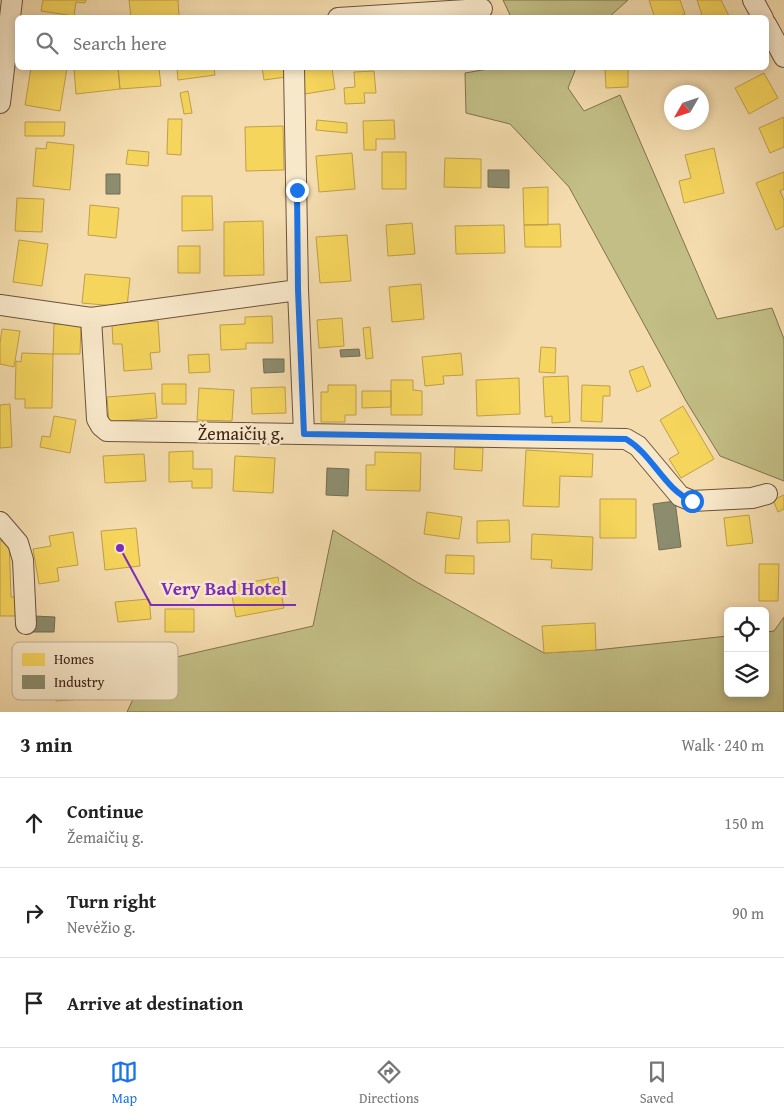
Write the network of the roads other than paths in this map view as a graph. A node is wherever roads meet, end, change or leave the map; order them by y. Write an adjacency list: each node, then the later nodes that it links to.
1 (12, 0): 7 (street)
2 (753, 0): 5 (street)
3 (482, 9): 4 (street)
4 (386, 15)
5 (761, 15)
6 (769, 30): 8 (street)
7 (12, 42): 10 (street)
8 (784, 57)
9 (294, 70): 11 (street)
10 (0, 103)
11 (298, 290): 13 (street); 14 (street)
12 (0, 305): 13 (street)
13 (91, 318): 14 (street, Žemaičių g.)
14 (304, 434): 15 (street, Žemaičių g.)
15 (767, 494)
16 (0, 522): 17 (street)
17 (26, 624)

